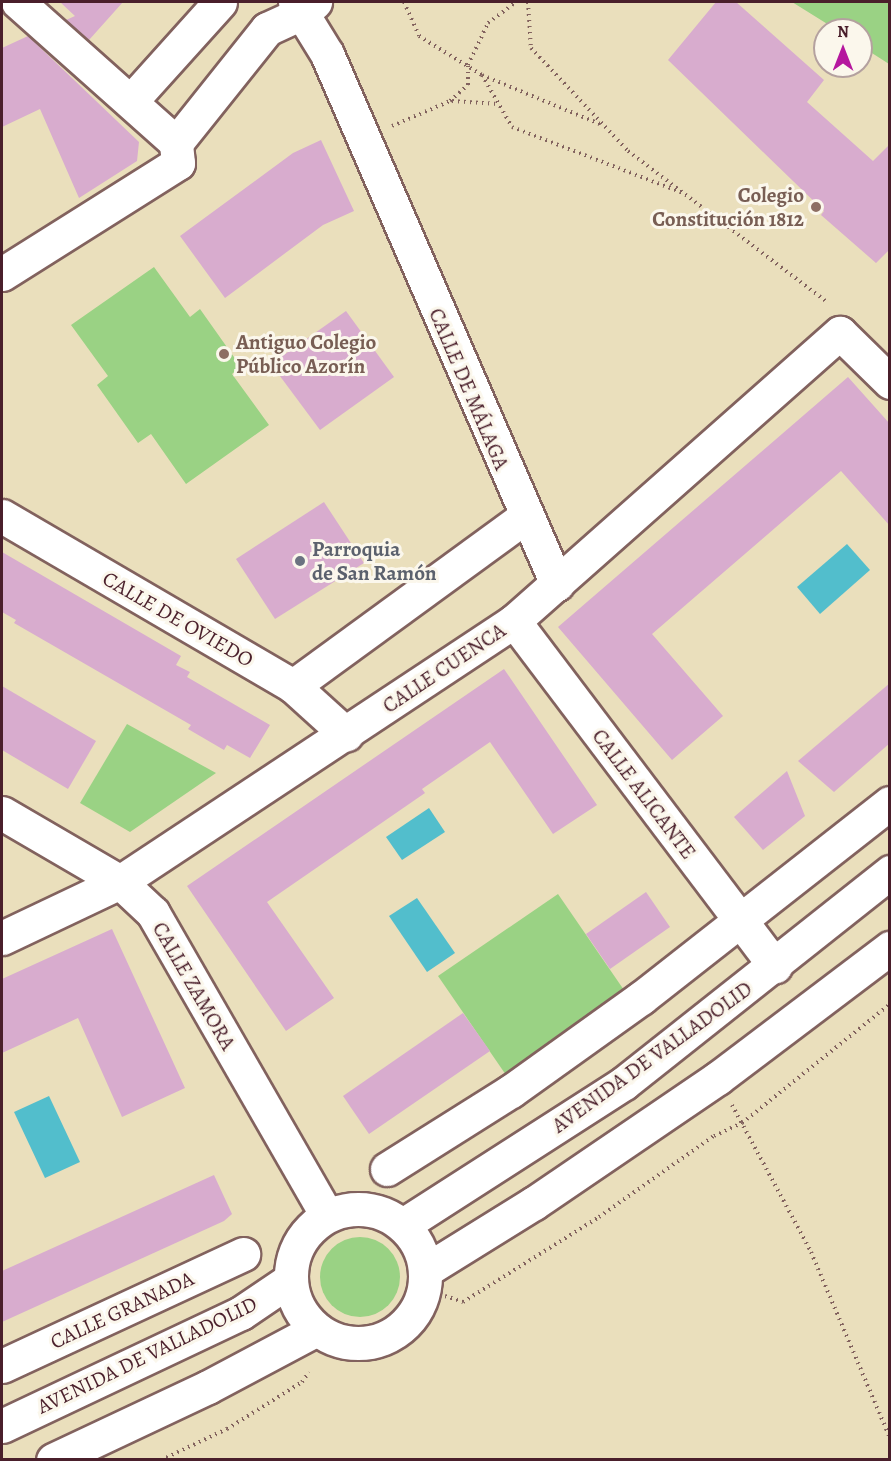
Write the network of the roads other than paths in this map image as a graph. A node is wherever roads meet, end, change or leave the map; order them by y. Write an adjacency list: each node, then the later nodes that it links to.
1 (220, 2): 4 (street)
2 (305, 5): 5 (street); 9 (street, CALLE DE MÁLAGA)
3 (15, 10): 4 (street)
4 (131, 100): 5 (street)
5 (176, 143): 6 (street)
6 (2, 274)
7 (890, 382): 10 (street, CALLE CUENCA)
8 (2, 516): 12 (street, CALLE DE OVIEDO)
9 (525, 517): 10 (street, CALLE DE MÁLAGA); 12 (street)
10 (556, 584): 11 (street, CALLE CUENCA)
11 (514, 621): 13 (street, CALLE CUENCA); 18 (street, CALLE ALICANTE)
12 (293, 686): 13 (street, CALLE DE OVIEDO)
13 (346, 734): 17 (street, CALLE CUENCA)
14 (890, 803): 18 (street)
15 (2, 813): 17 (street, CALLE ZAMORA)
16 (890, 872): 21 (street, AVENIDA DE VALLADOLID)
17 (120, 882): 19 (street, CALLE CUENCA); 23 (street, CALLE ZAMORA)
18 (741, 922): 21 (street, CALLE ALICANTE); 22 (street)
19 (2, 938)
20 (890, 948): 27 (street)
21 (775, 966): 24 (street, AVENIDA DE VALLADOLID)
22 (387, 1169)
23 (327, 1216): 24 (street); 26 (street)
24 (403, 1225): 27 (street)
25 (243, 1254): 29 (street, CALLE GRANADA)
26 (291, 1279): 28 (street); 30 (street, AVENIDA DE VALLADOLID)
27 (425, 1279): 28 (street)
28 (326, 1334): 31 (street)
29 (2, 1366)
30 (2, 1426)
31 (53, 1460)

